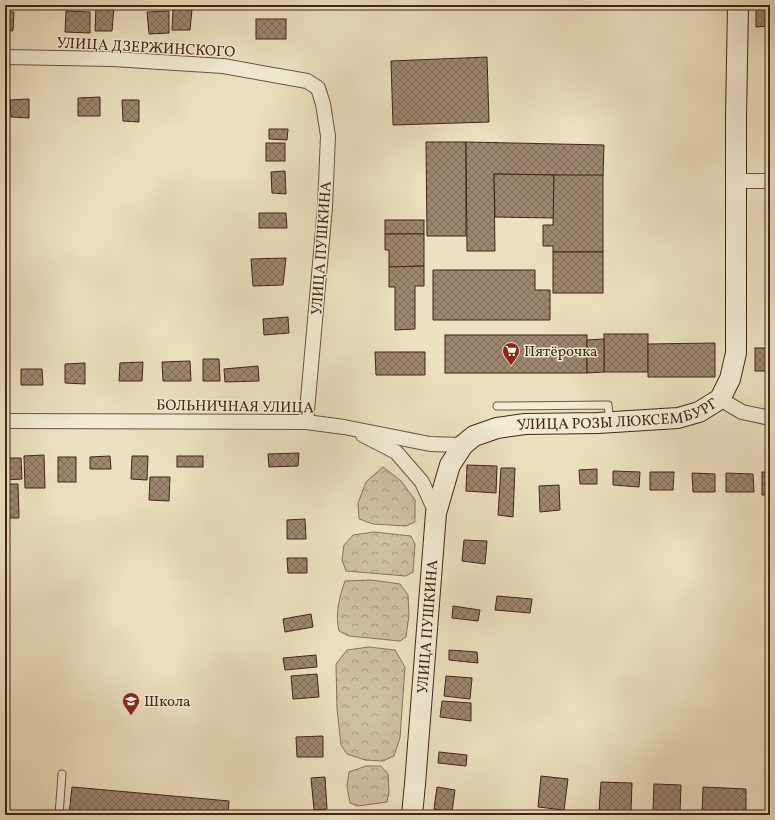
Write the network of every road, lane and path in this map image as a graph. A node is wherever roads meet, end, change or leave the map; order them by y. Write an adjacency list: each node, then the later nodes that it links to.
1 (738, 5): 4 (main road)
2 (5, 57): 3 (street, УЛИЦА ДЗЕРЖИНСКОГО)
3 (307, 81): 10 (street, УЛИЦА ПУШКИНА)
4 (736, 181): 5 (street); 6 (main road)
5 (770, 181)
6 (720, 399): 8 (street, УЛИЦА РОЗЫ ЛЮКСЕМБУРГ); 11 (main road, УЛИЦА РОЗЫ ЛЮКСЕМБУРГ)
7 (497, 406): 11 (lane)
8 (770, 418)
9 (5, 421): 10 (street, БОЛЬНИЧНАЯ УЛИЦА)
10 (306, 422): 12 (street, БОЛЬНИЧНАЯ УЛИЦА)
11 (610, 422): 13 (main road, УЛИЦА РОЗЫ ЛЮКСЕМБУРГ)
12 (344, 427): 13 (street, БОЛЬНИЧНАЯ УЛИЦА); 14 (street)
13 (463, 444): 14 (main road, УЛИЦА ПУШКИНА)
14 (436, 513): 17 (main road, УЛИЦА ПУШКИНА)
15 (62, 774): 16 (lane)
16 (59, 815)
17 (412, 815)

